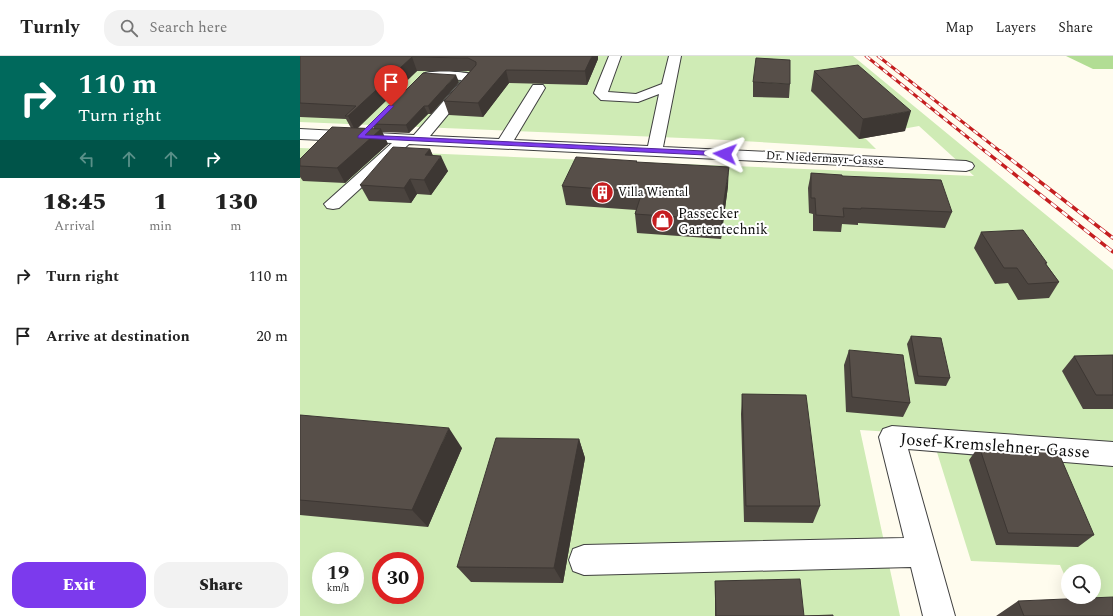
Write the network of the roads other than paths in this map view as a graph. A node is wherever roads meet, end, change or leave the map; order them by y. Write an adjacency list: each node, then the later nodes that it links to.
1 (616, 56): 5 (street)
2 (675, 56): 5 (street)
3 (416, 80): 9 (street)
4 (538, 88): 10 (street)
5 (667, 93): 11 (street)
6 (372, 126): 8 (street)
7 (300, 134): 8 (street, Dr. Niedermayr-Gasse)
8 (360, 137): 9 (street, Dr. Niedermayr-Gasse)
9 (412, 139): 10 (street, Dr. Niedermayr-Gasse); 13 (street)
10 (504, 144): 11 (street, Dr. Niedermayr-Gasse)
11 (655, 150): 12 (street, Dr. Niedermayr-Gasse)
12 (966, 166)
13 (333, 204)
14 (1113, 454): 15 (street, Josef-Kremslehner-Gasse)
15 (922, 552): 16 (street); 17 (street, Josef-Kremslehner-Gasse)
16 (584, 560)
17 (938, 616)

